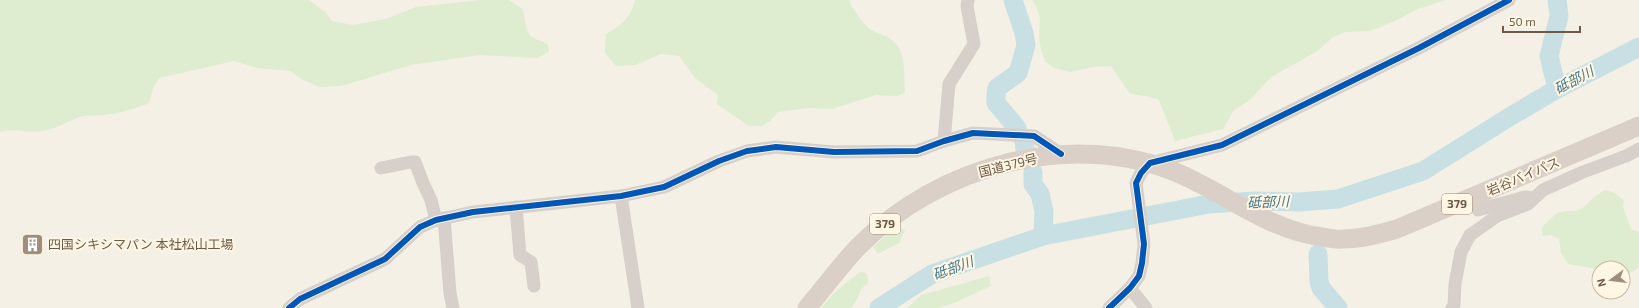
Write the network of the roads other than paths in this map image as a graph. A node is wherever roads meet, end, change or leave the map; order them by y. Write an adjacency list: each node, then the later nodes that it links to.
1 (968, 0): 4 (street)
2 (1509, 0): 7 (street)
3 (1639, 126): 11 (highway, 岩谷バイパス / 379)
4 (944, 140): 6 (street); 10 (street)
5 (1639, 149): 12 (street)
6 (1061, 154): 7 (highway, 国道379号 / 379); 21 (highway, 国道379号 / 379)
7 (1150, 163): 15 (highway, 国道379号 / 379); 17 (street)
8 (381, 168): 14 (street)
9 (1551, 194): 12 (street)
10 (621, 196): 13 (street); 20 (street)
11 (1472, 198): 12 (street); 15 (highway, 岩谷バイパス / 379)
12 (1534, 198): 24 (street)
13 (516, 207): 14 (street); 16 (street)
14 (440, 220): 18 (street); 19 (street)
15 (1268, 221)
16 (534, 286)
17 (1130, 288): 22 (street); 23 (street)
18 (289, 308)
19 (453, 308)
20 (638, 308)
21 (807, 308)
22 (1109, 308)
23 (1146, 308)
24 (1452, 308)

